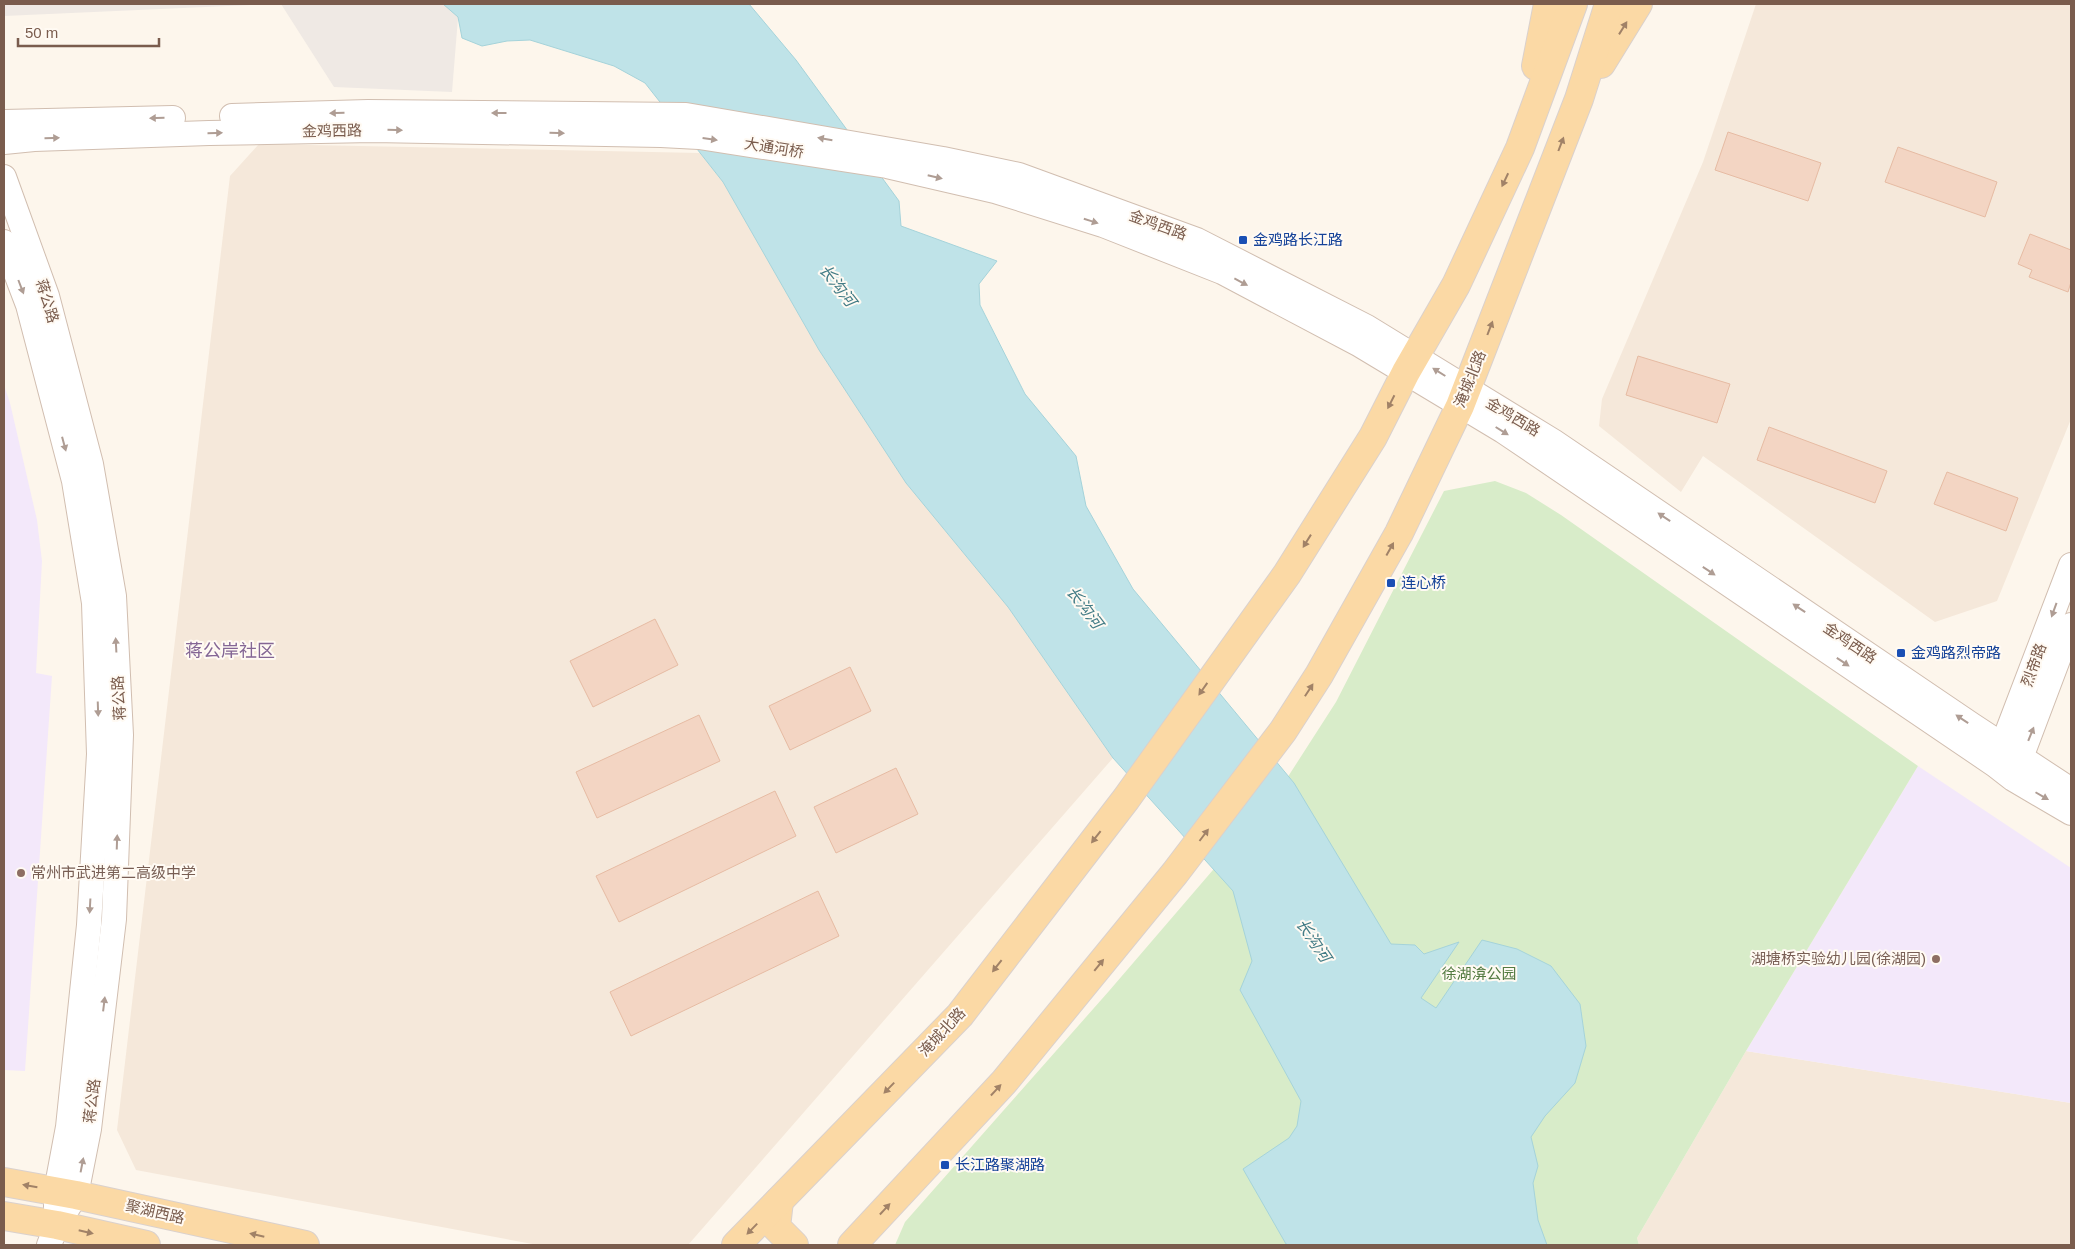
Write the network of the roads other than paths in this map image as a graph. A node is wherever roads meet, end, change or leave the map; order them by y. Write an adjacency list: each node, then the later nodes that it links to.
1 (1548, 4): 10 (main road)
2 (1573, 4): 10 (main road)
3 (1609, 4): 5 (main road, 淹城北路)
4 (1638, 4): 5 (main road, one-way to 4)
5 (1579, 99): 15 (main road, 淹城北路, one-way to 5)
6 (653, 114): 7 (street, 金鸡西路, one-way to 7); 11 (street, 大通河桥, one-way to 6)
7 (4, 122)
8 (661, 135): 9 (street, 金鸡西路, one-way to 8); 11 (street, 大通河桥, one-way to 11)
9 (4, 142)
10 (1520, 148): 14 (main road, one-way to 14)
11 (880, 157): 14 (street, 金鸡西路)
12 (4, 177): 22 (street, 蒋公路, one-way to 12)
13 (4, 242): 22 (street, 蒋公路, one-way to 22)
14 (1410, 364): 15 (street, 金鸡西路); 23 (main road, 淹城北路, one-way to 23)
15 (1463, 398): 18 (street, 金鸡西路); 30 (main road, 淹城北路, one-way to 15)
16 (2071, 565): 18 (street, 烈帝路, one-way to 18)
17 (2071, 625): 18 (street, 烈帝路, one-way to 17)
18 (2008, 762): 19 (street, 金鸡西路); 20 (street, 金鸡西路, one-way to 20)
19 (2071, 790)
20 (2071, 813)
21 (4, 1182): 22 (main road, 聚湖西路, one-way to 21)
22 (66, 1193): 25 (street, 蒋公路); 27 (main road, 聚湖西路, one-way to 22)
23 (779, 1201): 28 (main road, 淹城北路, one-way to 28); 29 (main road)
24 (4, 1216): 25 (main road)
25 (53, 1235): 26 (main road, one-way to 26)
26 (146, 1245)
27 (305, 1245)
28 (736, 1245)
29 (794, 1245)
30 (852, 1245)

